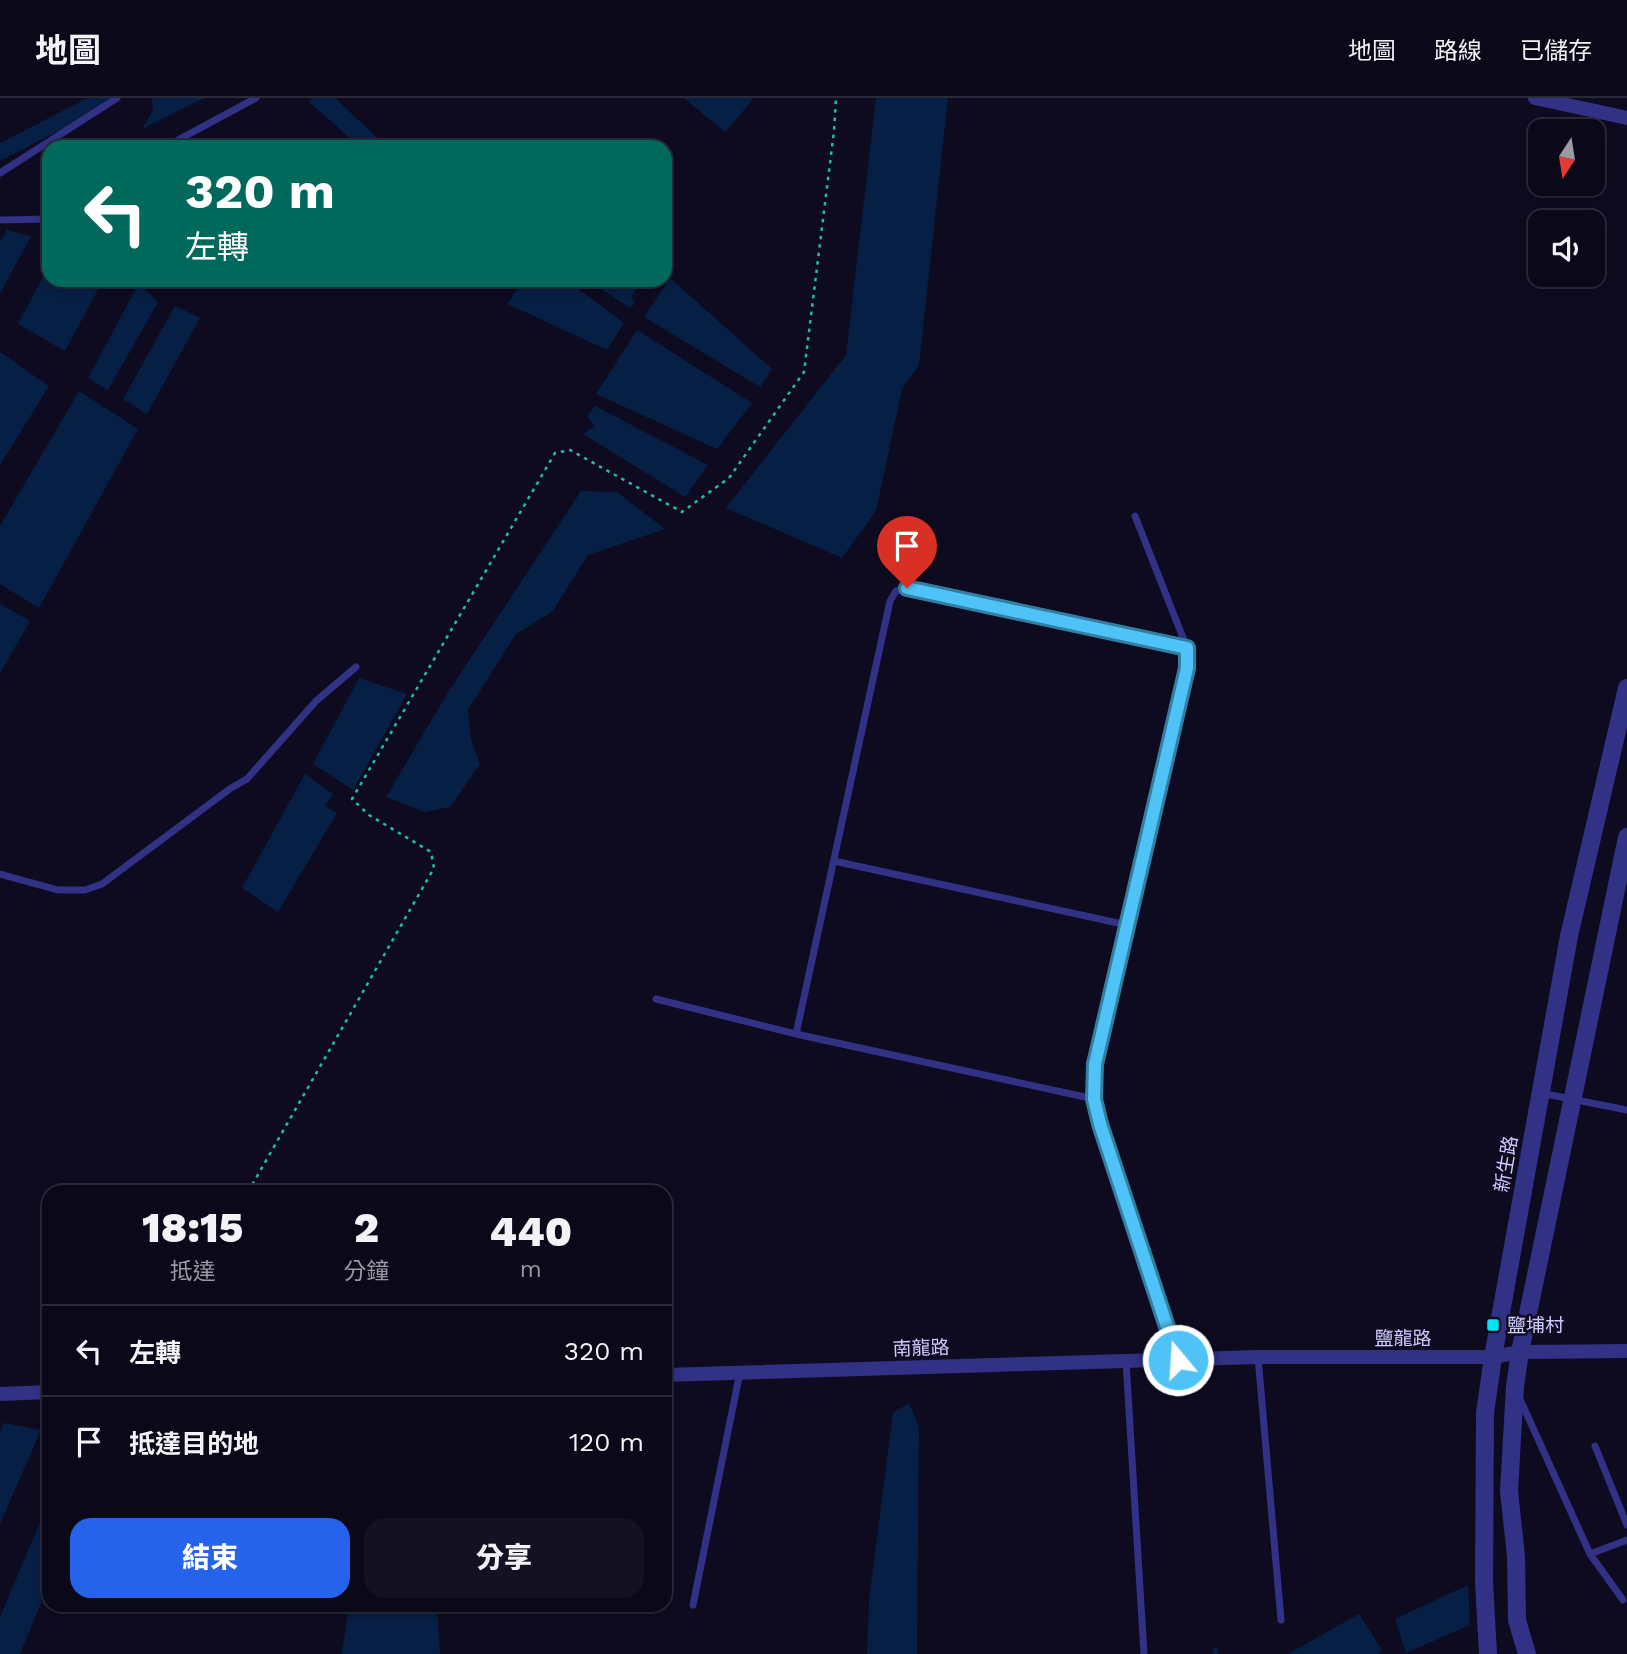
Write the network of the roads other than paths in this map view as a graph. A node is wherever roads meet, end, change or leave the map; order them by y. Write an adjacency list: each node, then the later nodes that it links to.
1 (117, 98): 5 (lane)
2 (256, 98): 6 (lane)
3 (1535, 98): 4 (street)
4 (1627, 118)
5 (51, 140)
6 (178, 140)
7 (42, 146): 8 (lane)
8 (0, 173)
9 (42, 219): 10 (lane)
10 (0, 220)
11 (1135, 516): 12 (lane)
12 (1187, 648): 16 (lane); 18 (lane)
13 (356, 667): 17 (lane)
14 (1627, 688): 21 (street, 新生路)
15 (1627, 837): 23 (street)
16 (834, 860): 18 (lane); 20 (lane)
17 (0, 874)
18 (1127, 925): 22 (lane)
19 (656, 999): 20 (lane)
20 (796, 1034): 22 (lane)
21 (1540, 1093): 23 (lane); 28 (street, 新生路)
22 (1094, 1099): 29 (lane)
23 (1572, 1100): 24 (lane); 26 (street)
24 (1627, 1110)
25 (1627, 1351): 26 (street, 鹽龍路)
26 (1520, 1352): 28 (street, 鹽龍路); 33 (street)
27 (1258, 1357): 28 (street, 鹽龍路); 29 (street, 鹽龍路); 42 (lane)
28 (1493, 1357): 44 (street, 新生路)
29 (1178, 1360): 30 (street, 南龍路)
30 (1126, 1361): 31 (street, 南龍路); 43 (lane)
31 (740, 1372): 32 (street, 南龍路); 41 (lane)
32 (672, 1375)
33 (1515, 1386): 39 (lane); 45 (street)
34 (42, 1392): 35 (street)
35 (0, 1394)
36 (1595, 1446): 37 (lane)
37 (1627, 1525)
38 (1627, 1539): 39 (lane)
39 (1590, 1554): 40 (lane)
40 (1623, 1600)
41 (693, 1605)
42 (1281, 1620)
43 (1144, 1654)
44 (1488, 1654)
45 (1527, 1654)

